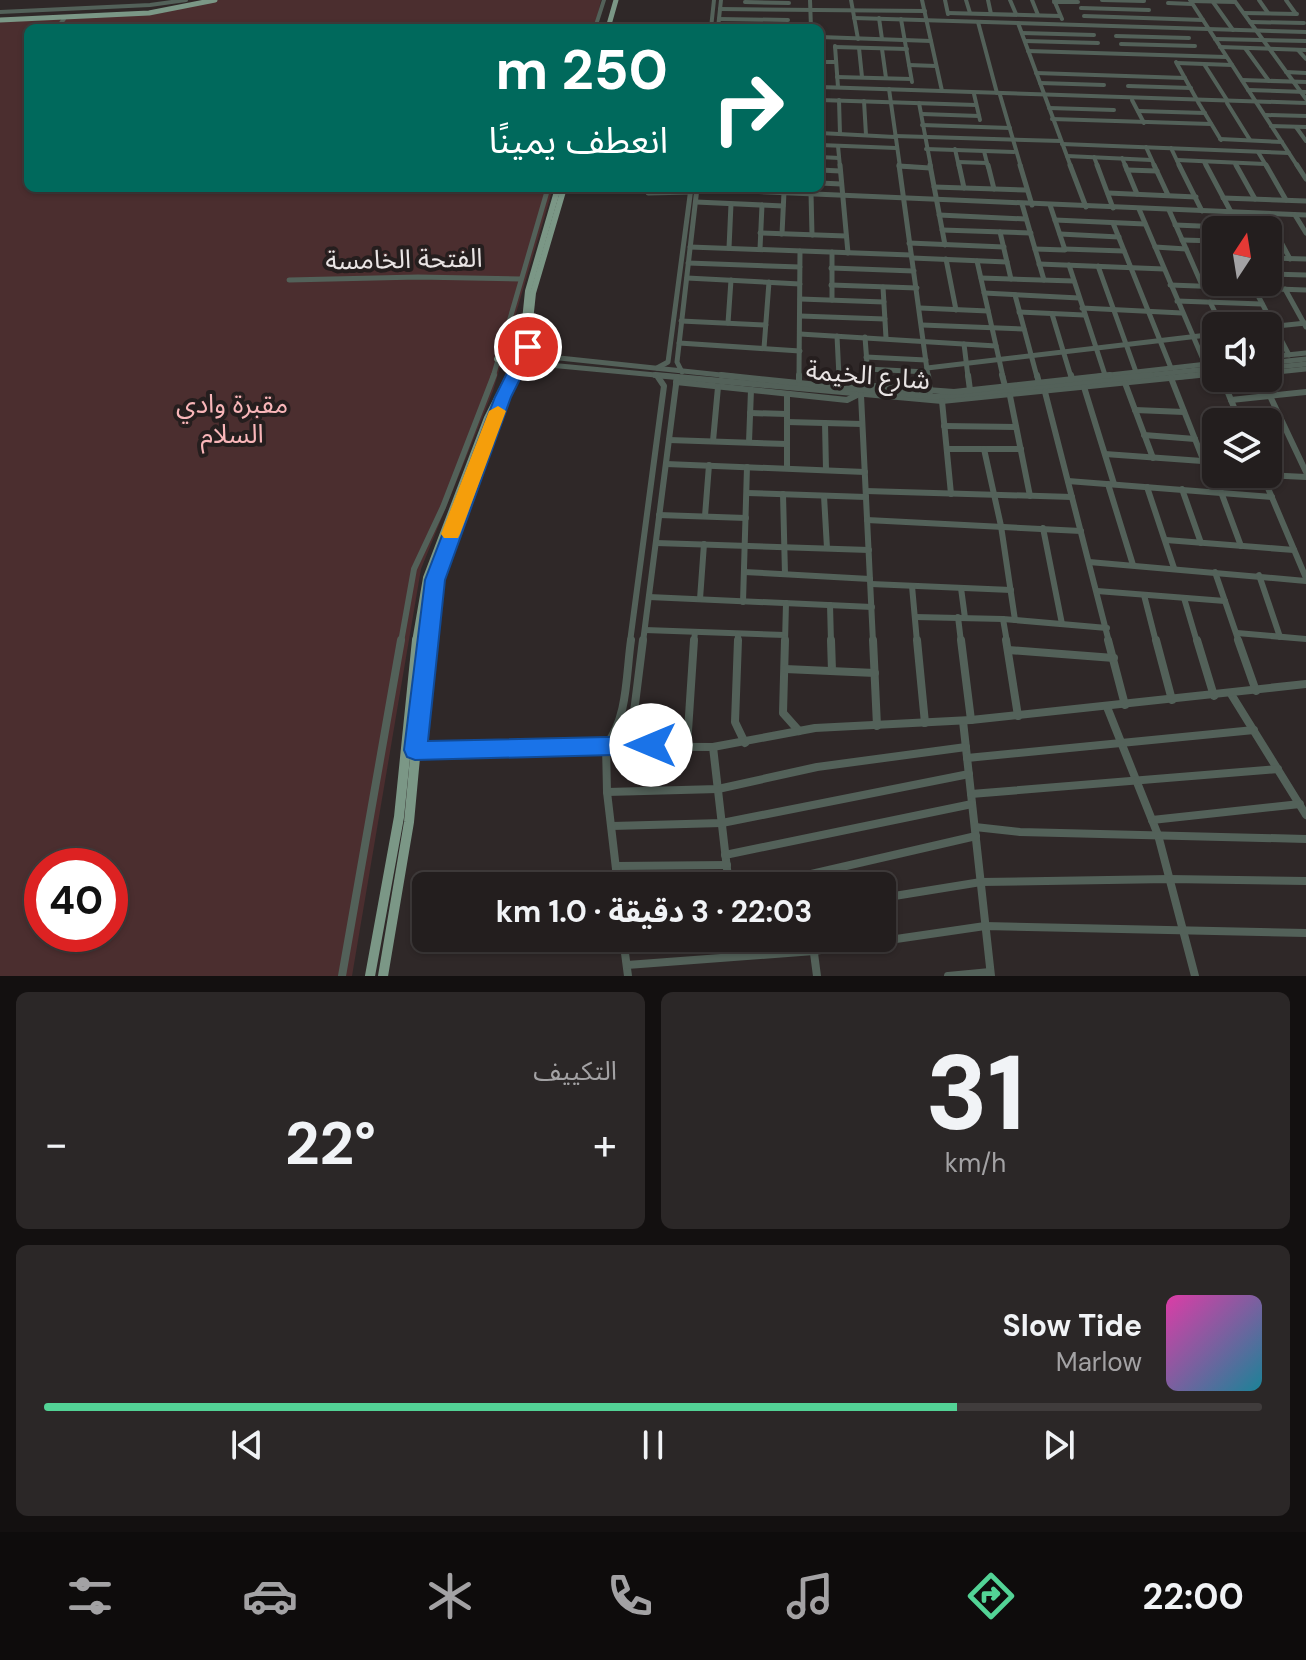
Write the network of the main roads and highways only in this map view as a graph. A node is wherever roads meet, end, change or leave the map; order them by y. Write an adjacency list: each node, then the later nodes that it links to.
1 (206, 0): 4 (main road)
2 (215, 0): 4 (main road)
3 (613, 0): 5 (main road)
4 (0, 16)
5 (607, 24)
6 (557, 192): 8 (main road)
7 (563, 192): 11 (main road)
8 (523, 337): 9 (main road); 11 (main road)
9 (500, 350)
10 (497, 359): 11 (main road)
11 (515, 372): 12 (main road)
12 (493, 415): 13 (main road); 13 (main road)
13 (399, 853): 14 (main road)
14 (395, 875): 15 (main road); 16 (main road)
15 (370, 976)
16 (383, 976)

